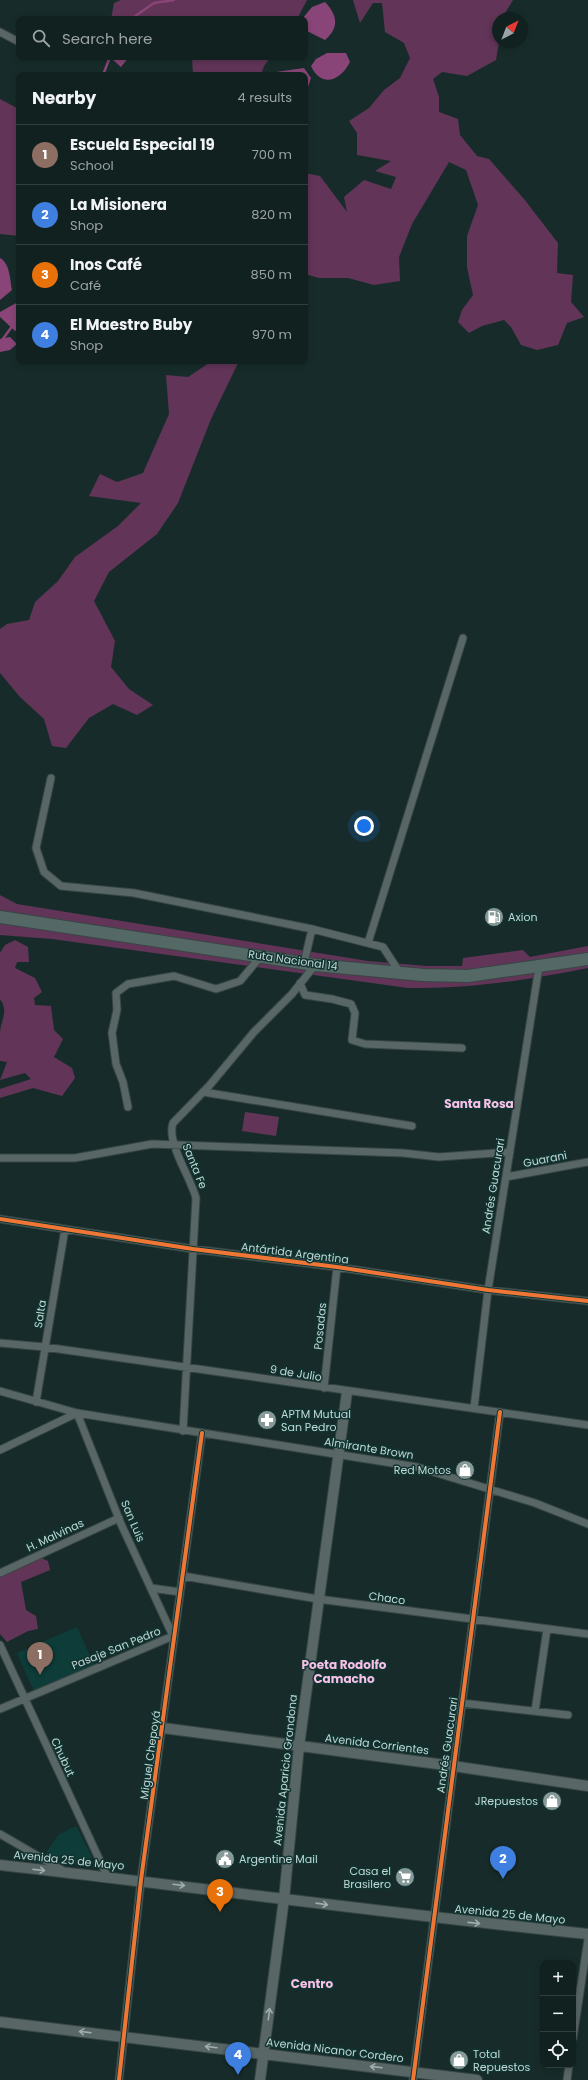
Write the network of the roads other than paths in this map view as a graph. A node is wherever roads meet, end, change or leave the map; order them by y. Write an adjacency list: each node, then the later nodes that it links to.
1 (0, 32): 2 (street)
2 (16, 40)
3 (463, 638): 7 (street)
4 (51, 778): 6 (street)
5 (0, 917): 8 (highway, Ruta Nacional 14)
6 (312, 929): 7 (street); 10 (street)
7 (368, 943): 12 (street)
8 (261, 956): 10 (highway, Ruta Nacional 14); 16 (street)
9 (588, 959): 11 (highway, Ruta Nacional 14)
10 (309, 964): 12 (highway, Ruta Nacional 14); 13 (street, Santa Fe)
11 (539, 967): 12 (highway, Ruta Nacional 14); 19 (street, Andrés Guacurari)
12 (400, 973)
13 (300, 982): 14 (street); 15 (street, Santa Fe)
14 (462, 1048)
15 (203, 1092): 17 (street); 18 (street, Santa Fe)
16 (128, 1108)
17 (412, 1126)
18 (174, 1146): 19 (street); 20 (street); 25 (street, Santa Fe)
19 (510, 1152): 22 (street, Andrés Guacurari)
20 (0, 1158)
21 (588, 1162): 22 (street, Guarani)
22 (506, 1177): 27 (street, Andrés Guacurari)
23 (0, 1219): 24 (street, Antártida Argentina)
24 (64, 1229): 25 (street, Antártida Argentina); 30 (street, Salta)
25 (193, 1249): 26 (street, Antártida Argentina); 31 (street, Santa Fe)
26 (337, 1267): 27 (street, Antártida Argentina); 32 (street, Posadas)
27 (488, 1290): 28 (street, Antártida Argentina); 36 (street, Andrés Guacurari)
28 (588, 1301)
29 (0, 1343): 30 (street, 9 de Julio)
30 (45, 1347): 31 (street, 9 de Julio); 35 (street, Salta)
31 (186, 1367): 32 (street, 9 de Julio); 40 (street, Santa Fe)
32 (324, 1388): 34 (street, 9 de Julio)
33 (0, 1391): 35 (street, Almirante Brown)
34 (347, 1392): 36 (street, 9 de Julio); 43 (main road, Avenida Aparicio Grondona)
35 (36, 1402): 38 (street, Almirante Brown)
36 (474, 1408): 37 (street, 9 de Julio)
37 (500, 1412): 39 (street, 9 de Julio); 44 (street, Andrés Guacurari)
38 (77, 1413): 40 (street, Almirante Brown); 42 (street); 45 (street, San Luis)
39 (588, 1425)
40 (183, 1431): 41 (street, Almirante Brown)
41 (202, 1433): 43 (street, Almirante Brown); 48 (street, Miguel Chepoyá)
42 (0, 1450)
43 (338, 1454): 44 (street, Almirante Brown); 51 (main road, Avenida Aparicio Grondona)
44 (490, 1488): 46 (street, Almirante Brown); 52 (street, Andrés Guacurari)
45 (119, 1518): 47 (street, H. Malvinas); 49 (street, San Luis)
46 (588, 1524)
47 (0, 1573)
48 (183, 1576): 50 (street, Miguel Chepoyá); 51 (street, Chaco)
49 (151, 1588): 50 (street); 55 (street, San Luis)
50 (180, 1592): 55 (street, Miguel Chepoyá)
51 (318, 1599): 52 (street, Chaco); 63 (main road, Avenida Aparicio Grondona)
52 (474, 1620): 53 (street, Chaco); 58 (street, Andrés Guacurari)
53 (547, 1629): 54 (street, Chaco); 60 (street)
54 (588, 1634)
55 (173, 1636): 57 (street, Pasaje San Pedro); 62 (street, Miguel Chepoyá)
56 (0, 1645): 57 (street, Chubut)
57 (23, 1698): 59 (street, Pasaje San Pedro); 69 (street, Chubut)
58 (462, 1703): 60 (street); 64 (street, Andrés Guacurari)
59 (0, 1709)
60 (535, 1711): 61 (street)
61 (568, 1715)
62 (163, 1728): 63 (main road, Avenida Corrientes); 70 (street, Miguel Chepoyá)
63 (299, 1746): 64 (main road, Avenida Corrientes); 71 (main road, Avenida Aparicio Grondona)
64 (453, 1766): 65 (main road, Avenida Corrientes); 72 (street, Andrés Guacurari)
65 (588, 1786)
66 (0, 1834): 68 (street)
67 (0, 1865): 68 (main road, Avenida 25 de Mayo, one-way to 68)
68 (65, 1872): 69 (main road, Avenida 25 de Mayo)
69 (107, 1876): 70 (main road, Avenida 25 de Mayo)
70 (141, 1880): 71 (main road, Avenida 25 de Mayo, one-way to 71); 77 (street, Miguel Chepoyá)
71 (284, 1899): 72 (main road, Avenida 25 de Mayo, one-way to 72); 78 (main road, Avenida Aparicio Grondona, one-way to 71)
72 (436, 1919): 73 (main road, Avenida 25 de Mayo, one-way to 73); 80 (street, Andrés Guacurari)
73 (588, 1934)
74 (588, 1940): 76 (street)
75 (0, 2022): 77 (main road, Avenida Nicanor Cordero, one-way to 75)
76 (574, 2032)
77 (124, 2037): 78 (main road, Avenida Nicanor Cordero, one-way to 77); 81 (street, Miguel Chepoyá)
78 (264, 2053): 80 (main road, Avenida Nicanor Cordero, one-way to 78); 82 (main road, Avenida Aparicio Grondona)
79 (569, 2068): 84 (street)
80 (414, 2076): 83 (main road, Avenida Nicanor Cordero)
81 (119, 2080)
82 (260, 2080)
83 (477, 2080)
84 (567, 2080)

